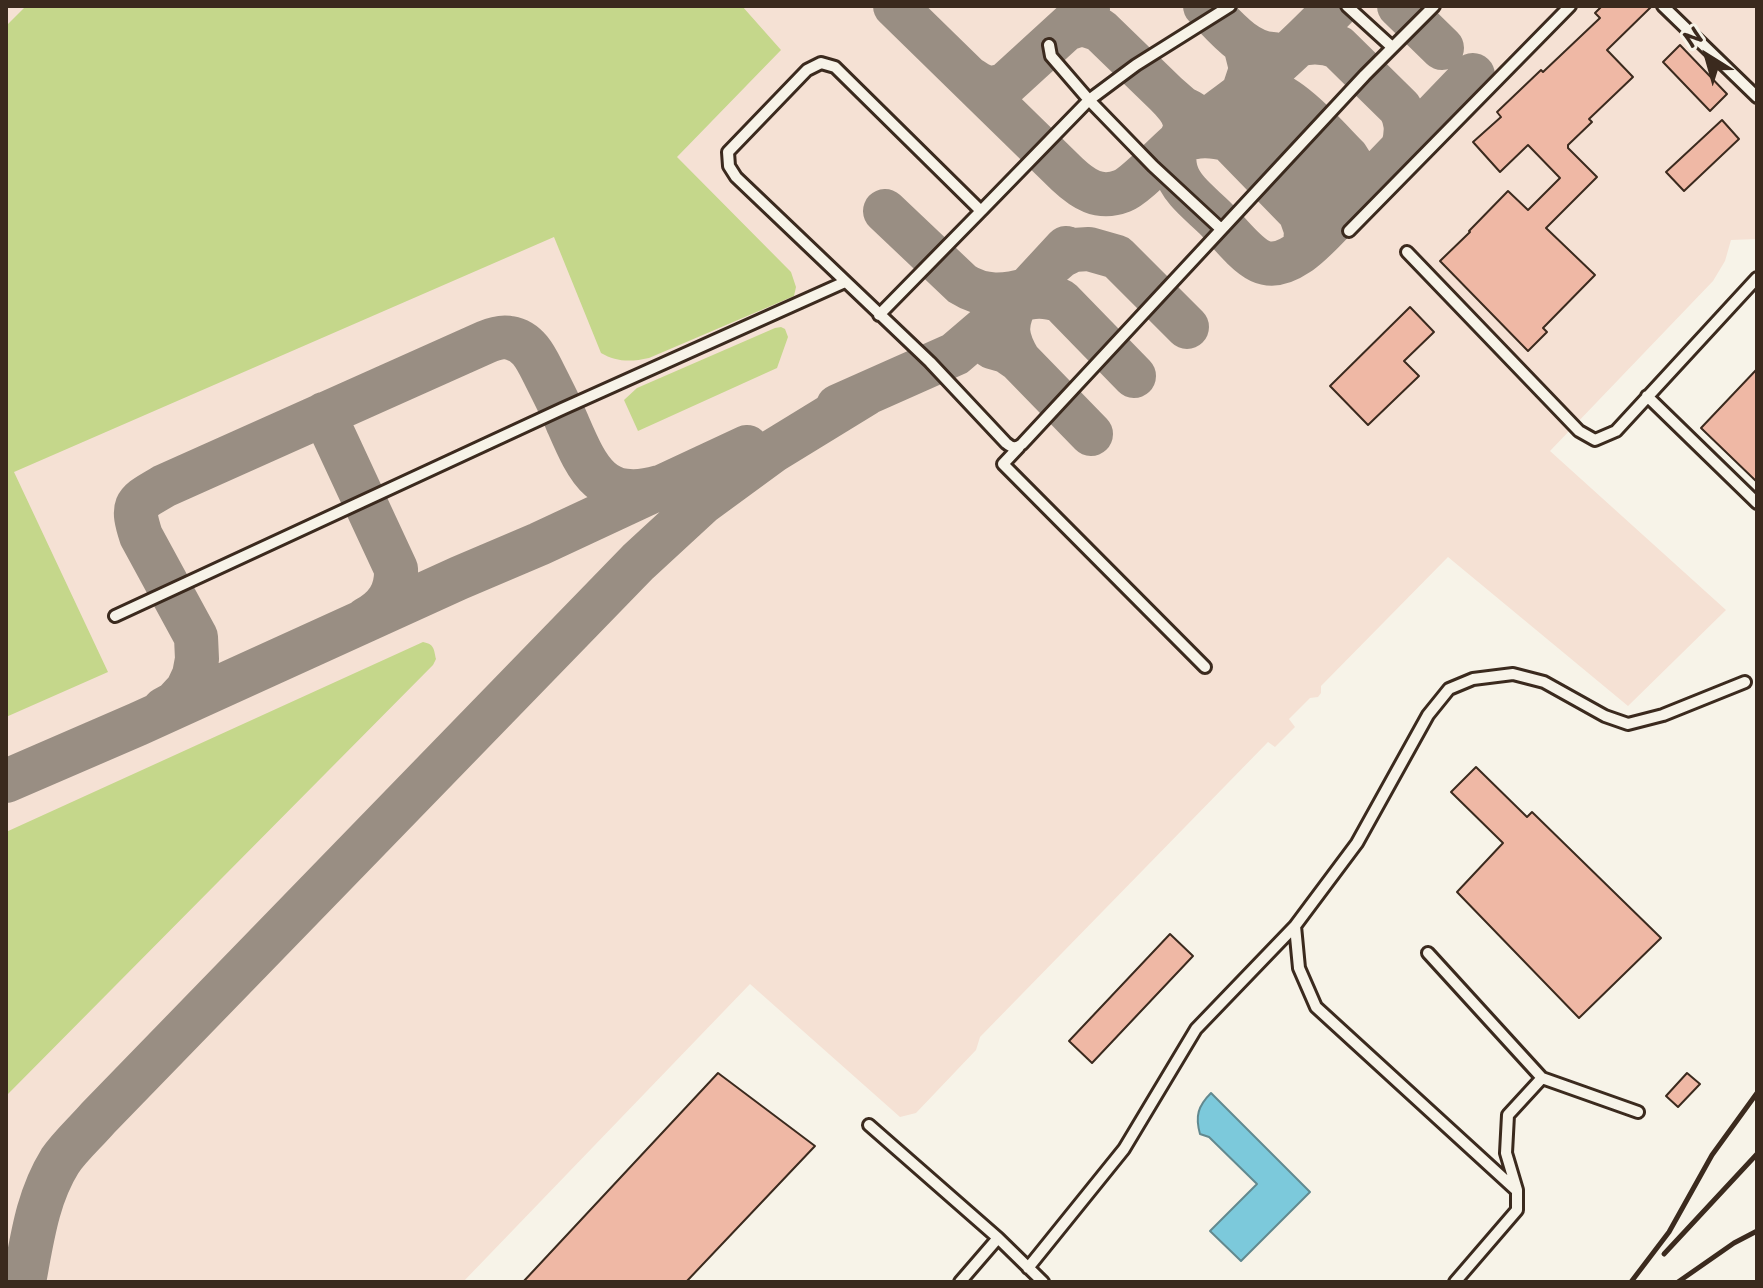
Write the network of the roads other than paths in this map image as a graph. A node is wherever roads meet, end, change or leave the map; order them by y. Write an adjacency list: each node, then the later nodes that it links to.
1 (1230, 6): 9 (lane)
2 (1347, 6): 7 (lane)
3 (1434, 6): 7 (lane)
4 (1570, 6): 12 (lane)
5 (1663, 6): 8 (lane)
6 (1049, 45): 9 (lane)
7 (1392, 47): 11 (lane)
8 (1757, 97)
9 (1089, 100): 10 (lane); 11 (lane)
10 (981, 211): 15 (lane); 16 (lane)
11 (1221, 229): 18 (lane)
12 (1349, 231)
13 (1407, 252): 17 (lane)
14 (1757, 278): 17 (lane)
15 (845, 282): 16 (lane); 20 (lane)
16 (879, 315): 18 (lane)
17 (1647, 396): 19 (lane)
18 (1019, 447): 21 (lane)
19 (1757, 503)
20 (115, 616)
21 (1205, 667)
22 (1745, 682): 23 (lane)
23 (1295, 926): 28 (lane); 30 (lane)
24 (1428, 953): 25 (lane)
25 (1542, 1078): 26 (lane); 28 (lane)
26 (1638, 1112)
27 (869, 1125): 29 (lane)
28 (1517, 1190): 33 (lane)
29 (998, 1238): 30 (lane); 31 (lane)
30 (1028, 1268): 32 (lane)
31 (960, 1282)
32 (1043, 1282)
33 (1455, 1282)

